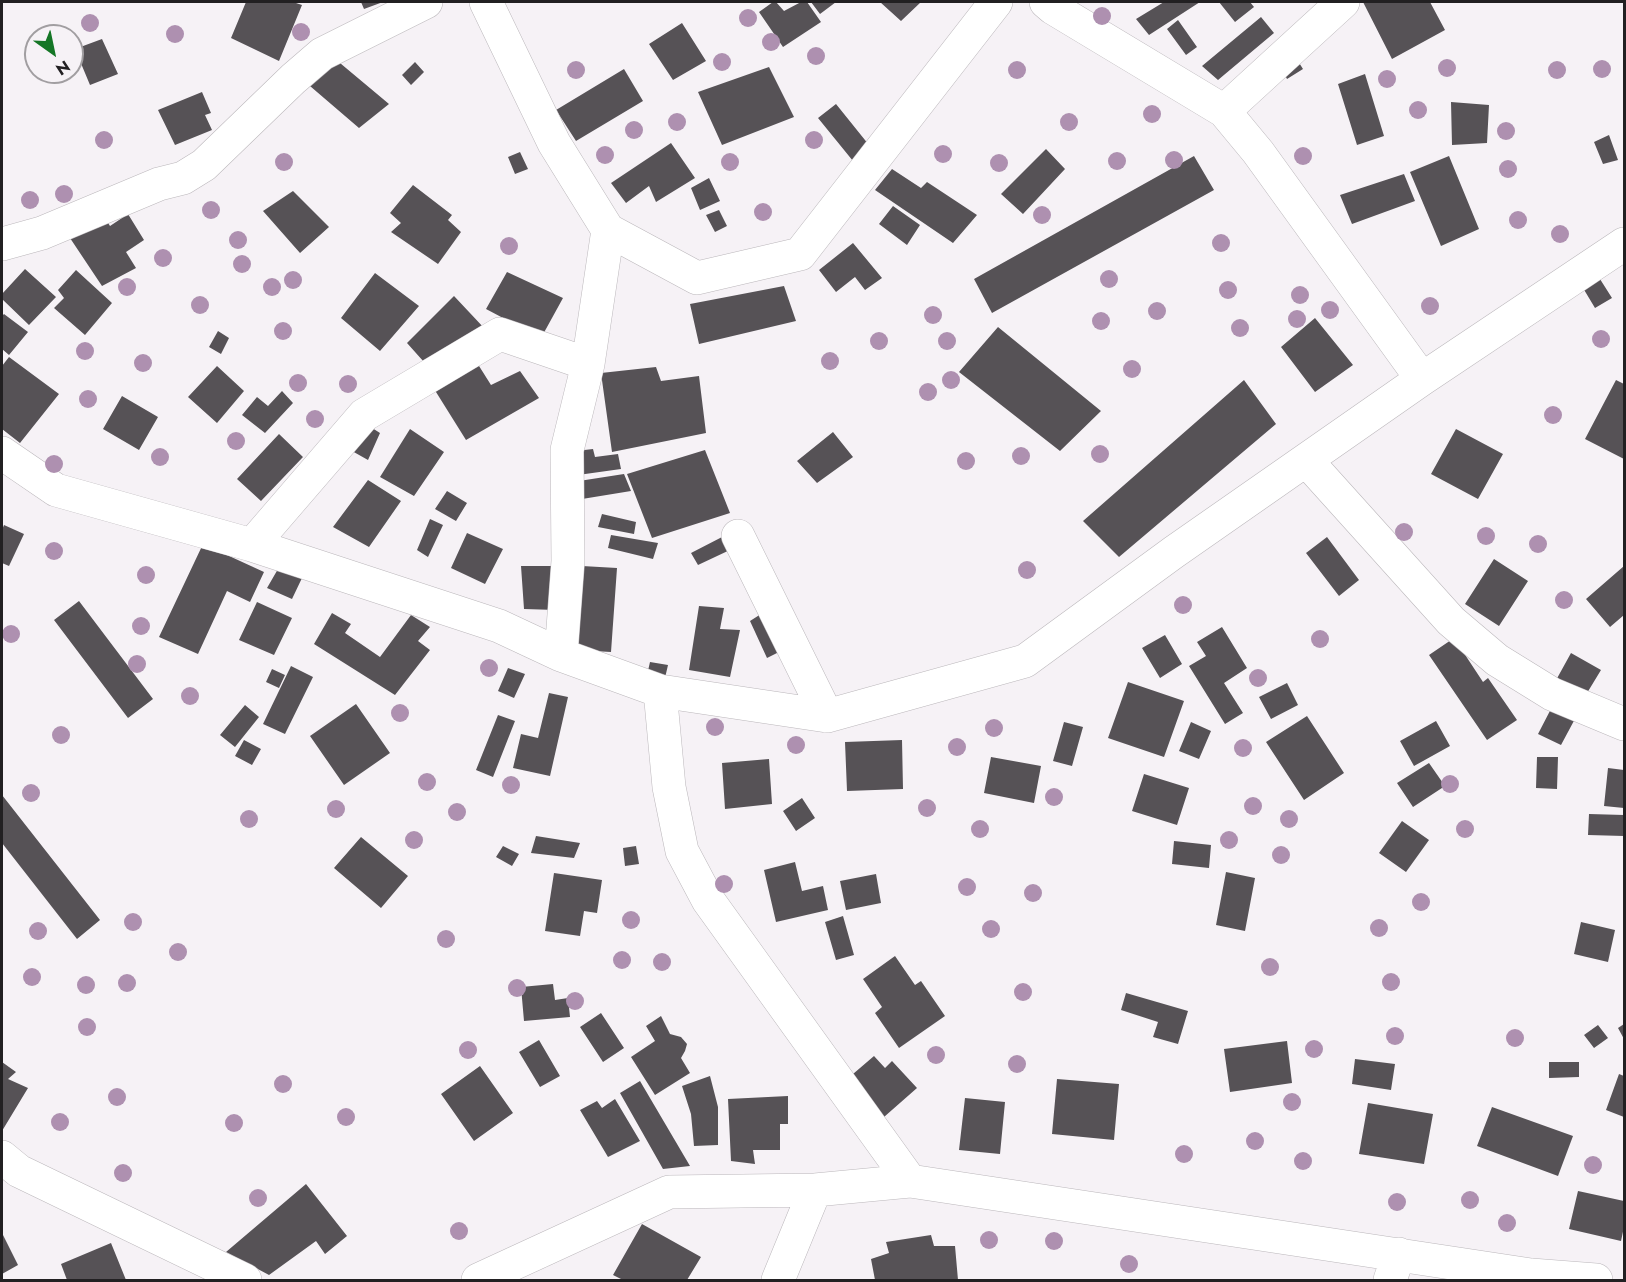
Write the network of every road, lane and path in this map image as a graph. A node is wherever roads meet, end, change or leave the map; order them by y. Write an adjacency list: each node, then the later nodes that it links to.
1 (426, 2): 8 (street)
2 (486, 2): 7 (street)
3 (996, 2): 7 (street)
4 (1046, 2): 6 (street)
5 (1343, 2): 6 (street)
6 (1224, 111): 11 (street)
7 (608, 230): 10 (street)
8 (2, 244)
9 (1624, 244): 11 (street)
10 (588, 364): 15 (street); 16 (street)
11 (1422, 379): 13 (street)
12 (2, 453): 15 (street)
13 (1306, 460): 18 (street); 19 (street)
14 (738, 536): 18 (street)
15 (252, 545): 16 (street)
16 (561, 656): 17 (street)
17 (660, 691): 18 (street); 21 (street)
18 (827, 716)
19 (1624, 724)
20 (2, 1157): 24 (street)
21 (910, 1181): 22 (street); 23 (street)
22 (815, 1190): 26 (street); 27 (street)
23 (1395, 1267): 28 (street)
24 (200, 1272): 25 (street)
25 (245, 1281)
26 (478, 1281)
27 (778, 1281)
28 (1596, 1281)

